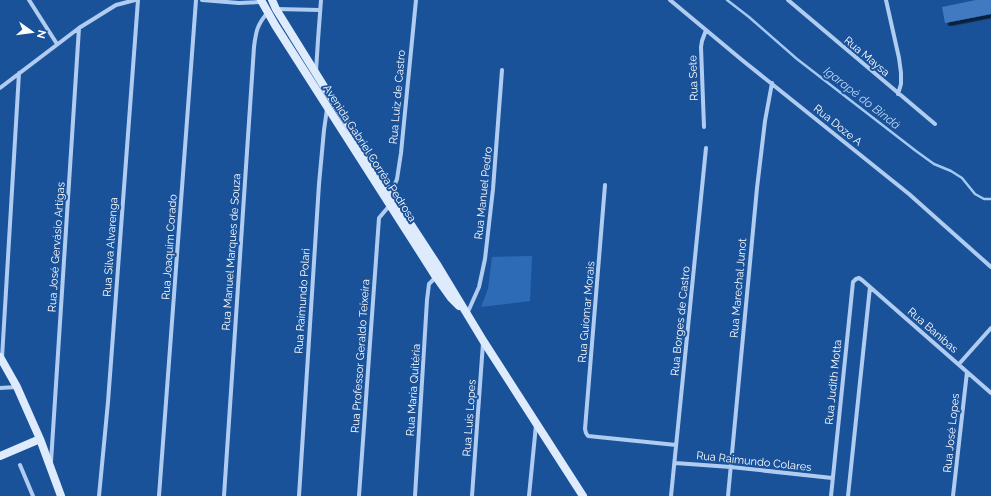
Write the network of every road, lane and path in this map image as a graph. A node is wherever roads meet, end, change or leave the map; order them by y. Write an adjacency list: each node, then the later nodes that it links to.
1 (29, 0): 17 (street)
2 (137, 0): 15 (street); 55 (street, Rua Silva Alvarenga)
3 (196, 0): 56 (street, Rua Joaquim Corado)
4 (202, 0): 11 (street)
5 (272, 0): 12 (street, Avenida Gabriel Corrêa Pedrosa)
6 (321, 0): 13 (street)
7 (416, 0): 29 (street, Rua Luiz de Castro)
8 (670, 0): 16 (street, Rua Doze A)
9 (788, 0): 23 (street, Rua Maysa)
10 (886, 0): 23 (street)
11 (261, 1): 14 (street, Avenida Gabriel Corrêa Pedrosa)
12 (276, 8): 13 (street); 20 (street, Avenida Gabriel Corrêa Pedrosa)
13 (320, 10): 20 (street)
14 (268, 12): 24 (street, Avenida Gabriel Corrêa Pedrosa); 57 (street, Rua Manuel Marques de Souza)
15 (79, 28): 17 (street); 50 (street, Rua José Gervásio Artigas)
16 (706, 30): 21 (street, Rua Doze A); 26 (street, Rua Sete)
17 (57, 44): 19 (street)
18 (502, 70): 35 (street, Rua Manuel Pedro)
19 (19, 73): 22 (street); 38 (street)
20 (316, 73): 29 (street, Avenida Gabriel Corrêa Pedrosa)
21 (772, 83): 31 (street, Rua Doze A); 51 (street, Rua Marechal Junot)
22 (0, 88)
23 (898, 94): 25 (street, Rua Maysa)
24 (328, 107): 30 (street, Avenida Gabriel Corrêa Pedrosa); 58 (street, Rua Raimundo Polari)
25 (936, 124)
26 (704, 127)
27 (706, 148): 46 (street, Rua Borges de Castro)
28 (605, 185): 46 (street, Rua Guiomar Morais)
29 (391, 194): 35 (street, Avenida Gabriel Corrêa Pedrosa)
30 (390, 204): 32 (street, Avenida Gabriel Corrêa Pedrosa); 59 (street, Rua Professor Geraldo Teixeira)
31 (991, 267)
32 (436, 277): 35 (street, Avenida Gabriel Corrêa Pedrosa); 60 (street, Rua Maria Quitéria)
33 (862, 280): 34 (street, Rua Banibas); 52 (street, Rua Judith Motta)
34 (870, 287): 39 (street, Rua Banibas); 67 (street)
35 (467, 314): 37 (street, Avenida Gabriel Corrêa Pedrosa)
36 (991, 328): 39 (street)
37 (484, 342): 44 (street, Avenida Gabriel Corrêa Pedrosa); 61 (street, Rua Luis Lopes)
38 (1, 358): 41 (street)
39 (959, 364): 40 (street, Rua Banibas)
40 (967, 372): 43 (street, Rua Banibas); 68 (street, Rua José Lopes)
41 (17, 387): 42 (street); 45 (street)
42 (0, 388)
43 (991, 393)
44 (536, 422): 62 (street); 63 (street, Avenida Gabriel Corrêa Pedrosa)
45 (40, 439): 47 (street); 50 (street)
46 (676, 445): 48 (street, Rua Borges de Castro)
47 (0, 456)
48 (675, 463): 51 (street, Rua Raimundo Colares); 64 (street, Rua Borges de Castro)
49 (20, 465): 53 (street)
50 (50, 466): 54 (street)
51 (731, 467): 52 (street, Rua Raimundo Colares); 65 (street, Rua Marechal Junot)
52 (832, 478): 66 (street, Rua Judith Motta)
53 (33, 496)
54 (61, 496)
55 (99, 496)
56 (159, 496)
57 (224, 496)
58 (299, 496)
59 (359, 496)
60 (415, 496)
61 (472, 496)
62 (529, 496)
63 (583, 496)
64 (671, 496)
65 (728, 496)
66 (830, 496)
67 (848, 496)
68 (953, 496)

